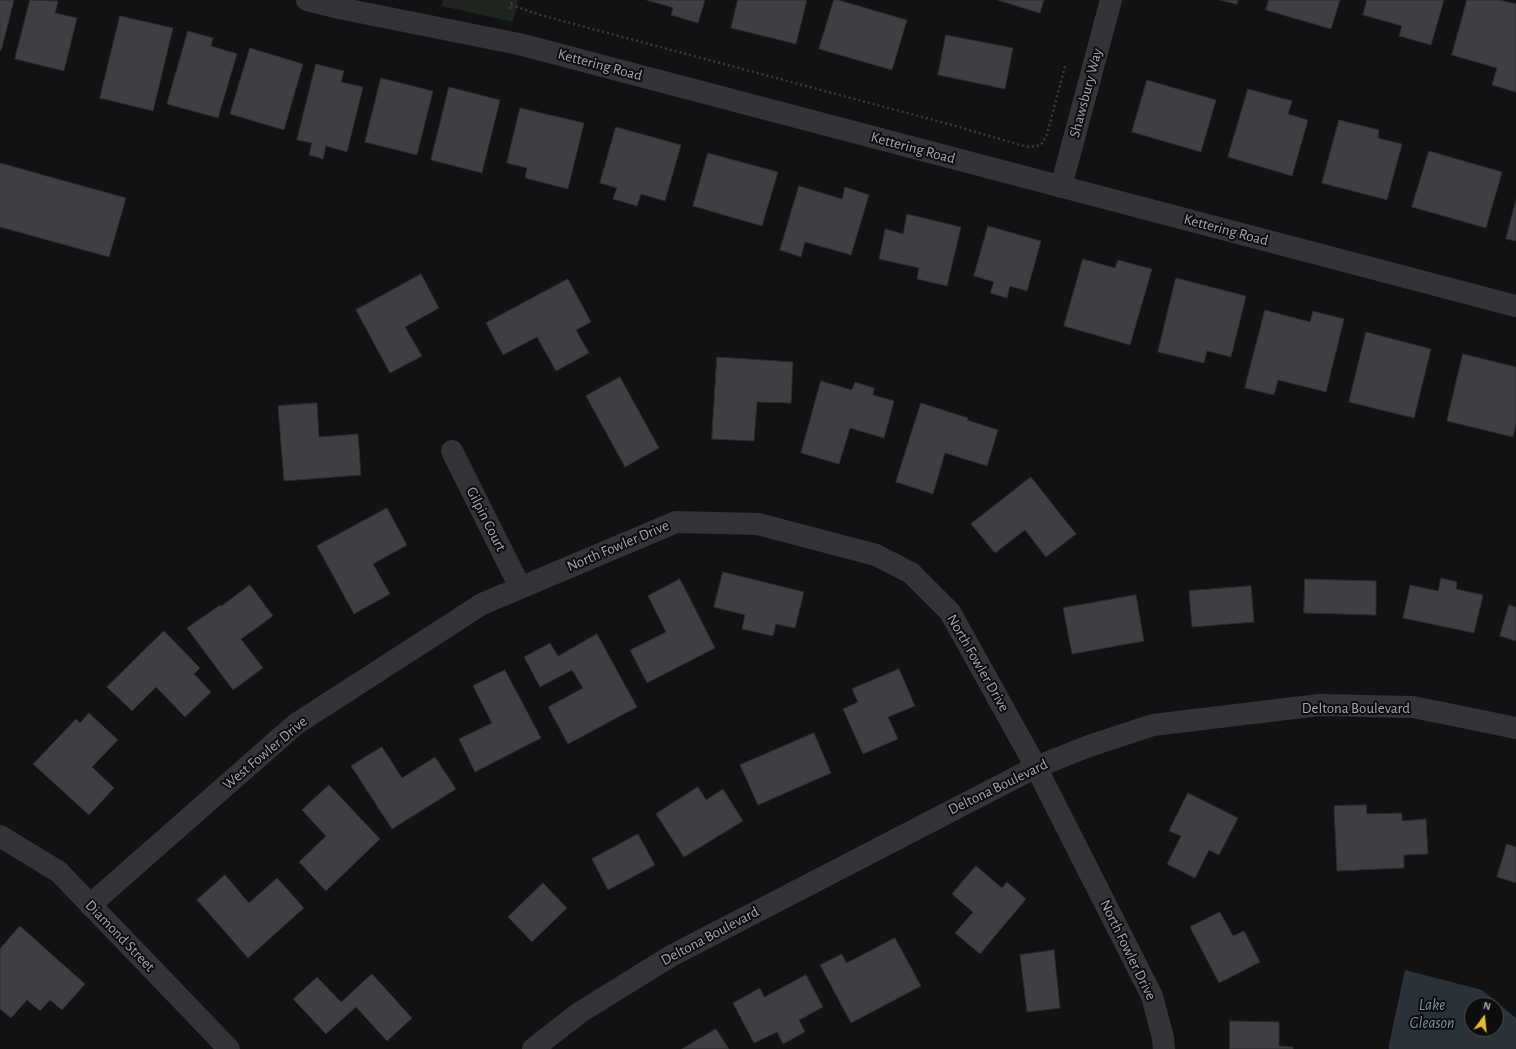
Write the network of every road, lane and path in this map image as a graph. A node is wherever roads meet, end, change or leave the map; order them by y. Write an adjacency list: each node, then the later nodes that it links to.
1 (307, 0): 7 (street, Kettering Road)
2 (512, 0): 4 (path)
3 (1111, 0): 7 (street, Shawsbury Way)
4 (511, 5): 5 (path); 6 (path)
5 (510, 9)
6 (1067, 60)
7 (1061, 187): 8 (street, Kettering Road)
8 (1516, 306)
9 (452, 451): 10 (street, Gilpin Court)
10 (520, 587): 12 (street, North Fowler Drive); 14 (street, West Fowler Drive)
11 (1516, 728): 12 (street, Deltona Boulevard)
12 (1036, 766): 16 (street, Deltona Boulevard); 17 (street, North Fowler Drive)
13 (0, 836): 14 (street, Diamond Street)
14 (90, 905): 15 (street, Diamond Street)
15 (229, 1049)
16 (533, 1049)
17 (1164, 1049)

